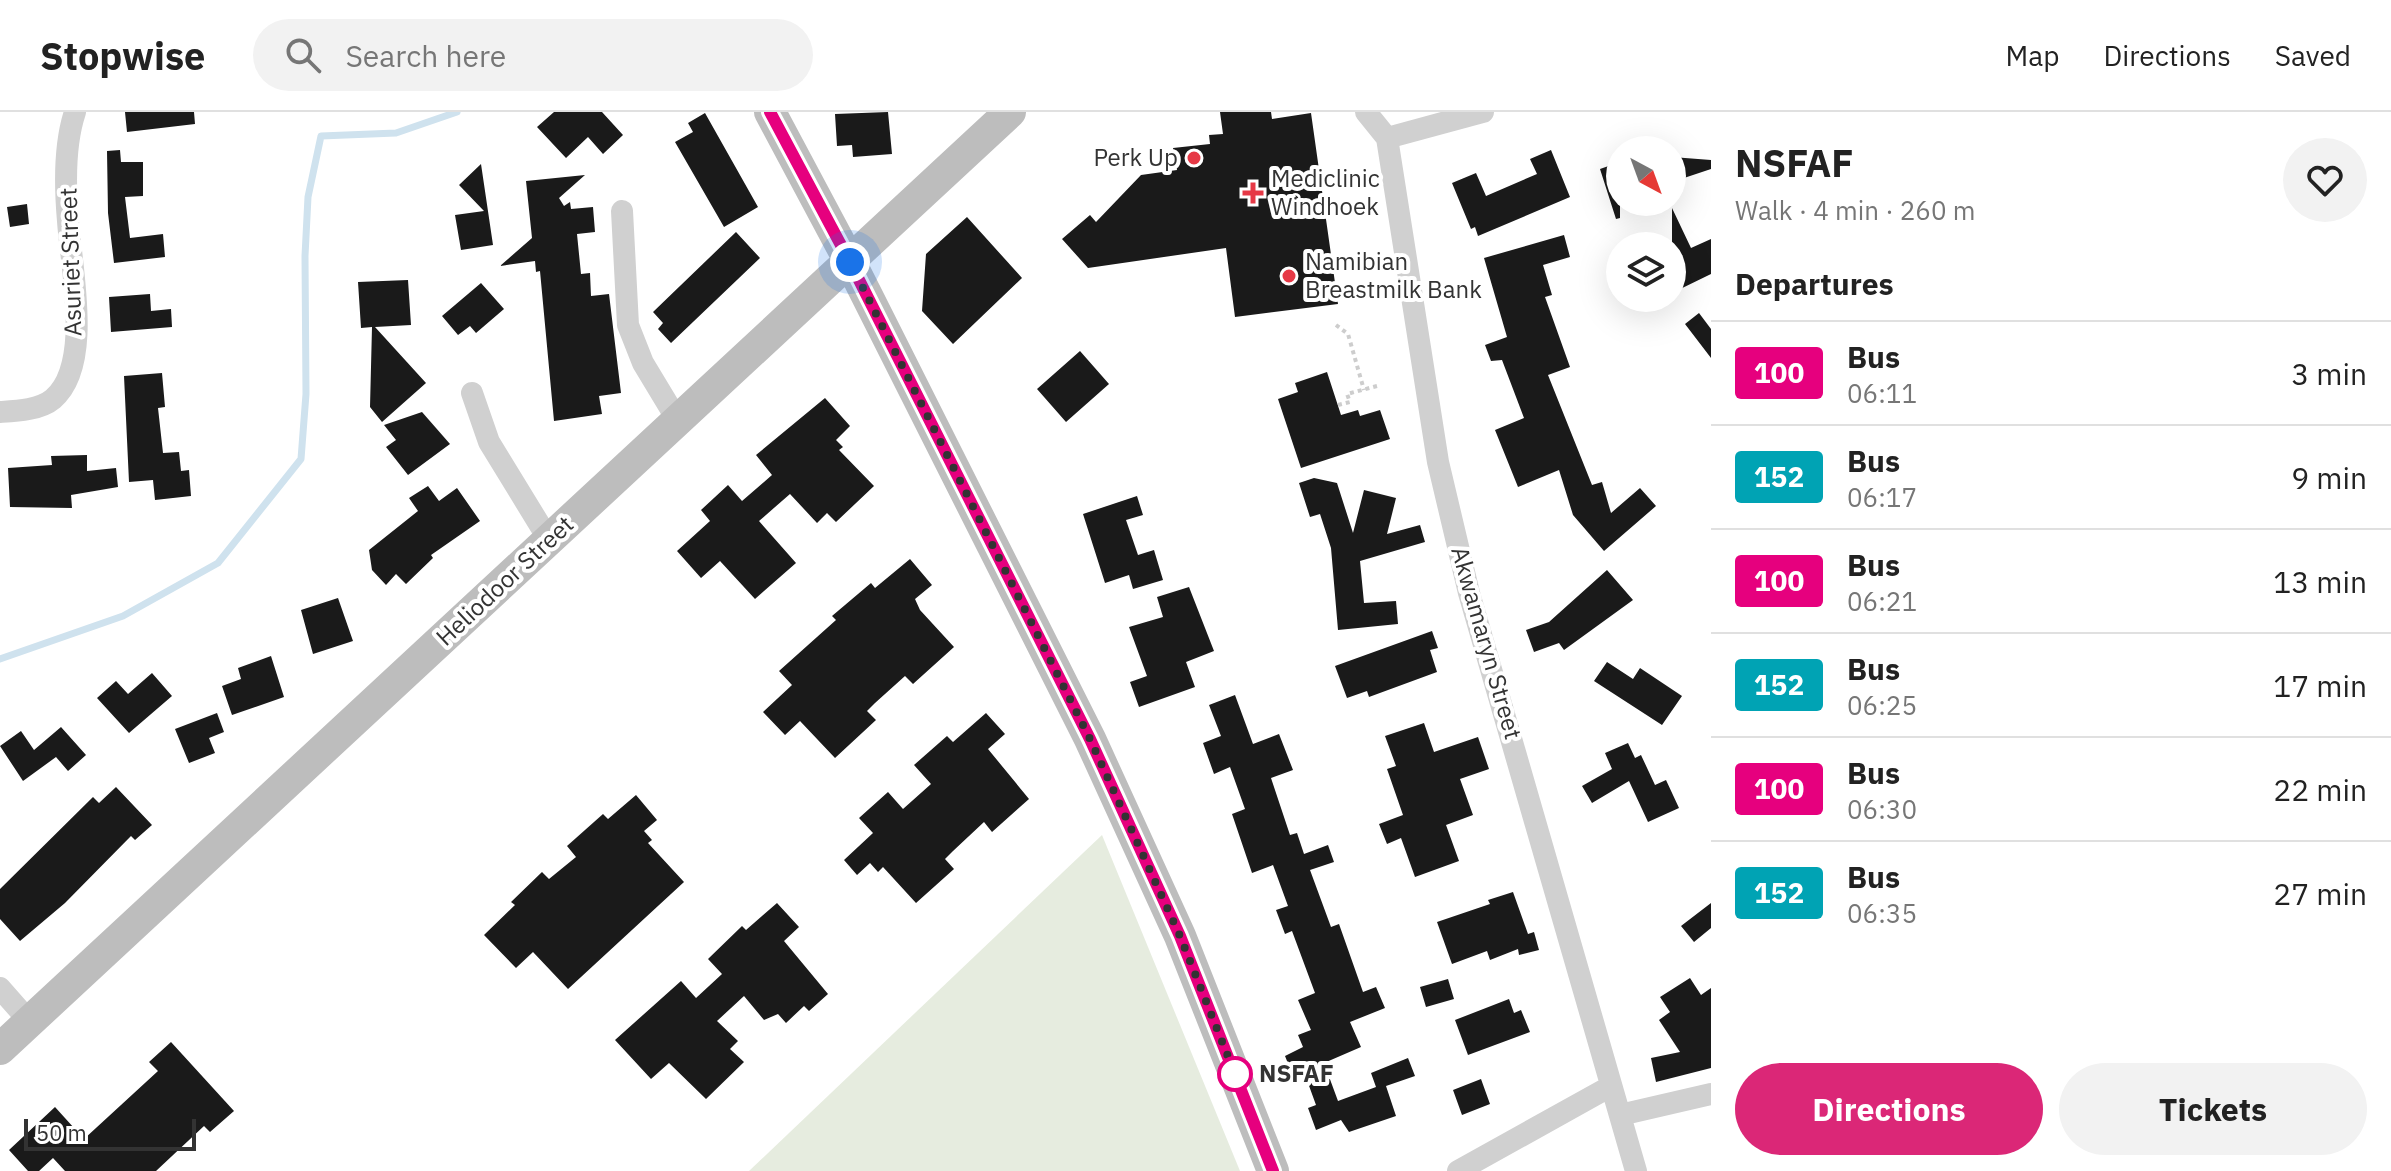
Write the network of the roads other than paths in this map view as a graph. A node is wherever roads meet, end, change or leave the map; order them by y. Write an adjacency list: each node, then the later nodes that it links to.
1 (75, 112): 10 (street, Asuriet Street)
2 (770, 112): 8 (street)
3 (1010, 112): 8 (street, Heliodoor Street)
4 (1366, 112): 6 (street, Akwamaryn Street)
5 (1483, 112): 6 (street)
6 (1387, 138): 16 (street, Akwamaryn Street)
7 (622, 211): 11 (street)
8 (850, 262): 11 (street, Heliodoor Street); 19 (street)
9 (472, 393): 12 (street)
10 (0, 412)
11 (678, 421): 12 (street, Heliodoor Street)
12 (549, 540): 14 (street, Heliodoor Street)
13 (0, 988): 14 (street)
14 (29, 1021): 15 (street, Heliodoor Street)
15 (0, 1049)
16 (1611, 1086): 18 (street, Akwamaryn Street); 20 (street)
17 (1711, 1094): 18 (street)
18 (1620, 1115): 21 (street, Akwamaryn Street)
19 (1273, 1171)
20 (1458, 1171)
21 (1636, 1171)

